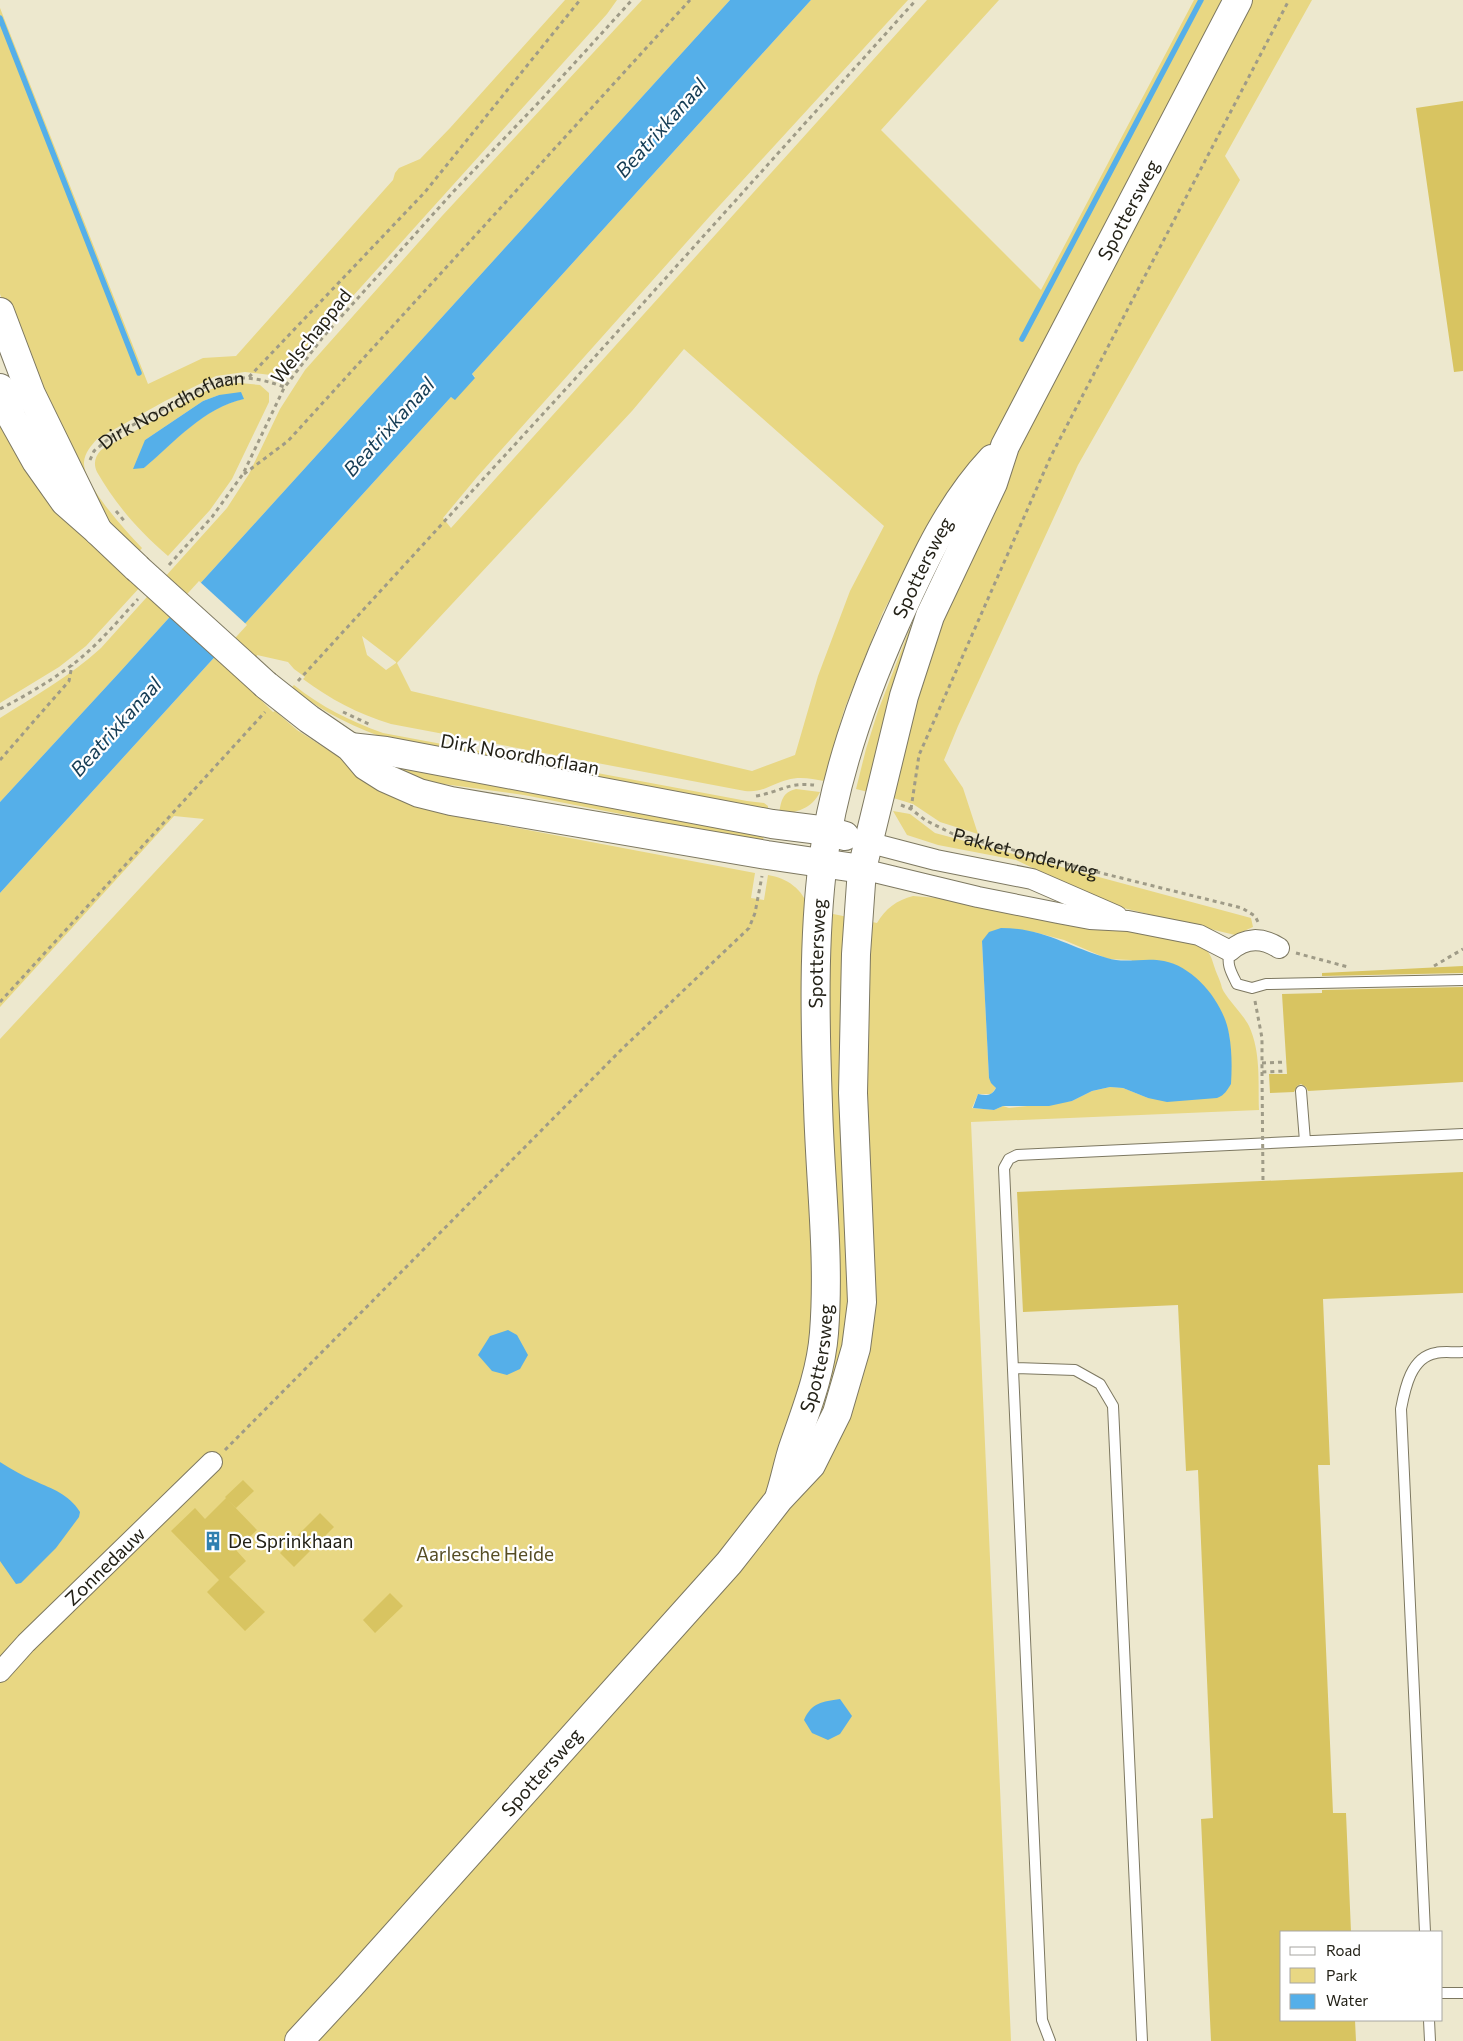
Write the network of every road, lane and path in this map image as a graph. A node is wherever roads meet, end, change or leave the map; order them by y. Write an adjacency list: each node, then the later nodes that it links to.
1 (580, 0): 8 (path)
2 (632, 0): 10 (path, Welschappad)
3 (690, 0): 13 (path)
4 (916, 0): 20 (path)
5 (1238, 0): 11 (main road, Spottersweg)
6 (1289, 0): 29 (path)
7 (0, 312): 16 (main road, Dirk Noordhoflaan)
8 (249, 377): 10 (path, Dirk Noordhoflaan); 12 (path, Dirk Noordhoflaan)
9 (0, 388): 16 (main road, Dirk Noordhoflaan)
10 (284, 388): 13 (path, Welschappad)
11 (1005, 446): 26 (main road, Spottersweg); 28 (main road, Spottersweg)
12 (89, 468)
13 (243, 474): 17 (path, Welschappad)
14 (113, 507): 15 (path)
15 (128, 525)
16 (98, 530): 20 (main road, Dirk Noordhoflaan, bridge)
17 (167, 567)
18 (142, 595): 19 (path)
19 (72, 664): 21 (path); 25 (path)
20 (289, 686): 24 (main road, Dirk Noordhoflaan); 41 (path)
21 (0, 709)
22 (340, 711): 23 (path)
23 (377, 727)
24 (350, 747): 30 (main road, Dirk Noordhoflaan); 32 (main road, Dirk Noordhoflaan)
25 (0, 760)
26 (836, 790): 27 (path); 30 (main road, Spottersweg)
27 (754, 796)
28 (878, 798): 29 (path, Pakket onderweg); 31 (main road, Spottersweg)
29 (911, 809): 36 (path, Pakket onderweg)
30 (828, 832): 31 (main road, Dirk Noordhoflaan); 32 (main road, Spottersweg)
31 (867, 842): 33 (main road, Spottersweg); 34 (street, Pakket onderweg)
32 (823, 862): 33 (main road, Dirk Noordhoflaan); 53 (main road, Spottersweg)
33 (862, 869): 34 (street, Pakket onderweg); 53 (main road, Spottersweg)
34 (1128, 921): 37 (street, Pakket onderweg)
35 (749, 928): 52 (path)
36 (1273, 944): 37 (street); 38 (path)
37 (1230, 951): 40 (lane)
38 (1349, 967)
39 (1463, 980): 40 (lane)
40 (1252, 988): 43 (path)
41 (0, 1002)
42 (1286, 1062): 43 (path)
43 (1262, 1063): 45 (path)
44 (1286, 1071): 45 (path)
45 (1262, 1072): 49 (path, bridge)
46 (1301, 1091): 48 (lane)
47 (1463, 1134): 48 (lane)
48 (1305, 1141): 51 (lane)
49 (1264, 1181)
50 (1463, 1352): 55 (lane)
51 (1013, 1368): 60 (lane); 61 (lane)
52 (212, 1462): 54 (street, Zonnedauw)
53 (779, 1499): 59 (main road, Spottersweg)
54 (0, 1672)
55 (1424, 1931)
56 (1443, 1993): 57 (lane)
57 (1463, 1993)
58 (1429, 2021): 62 (lane)
59 (298, 2041)
60 (1050, 2041)
61 (1142, 2041)
62 (1430, 2041)

